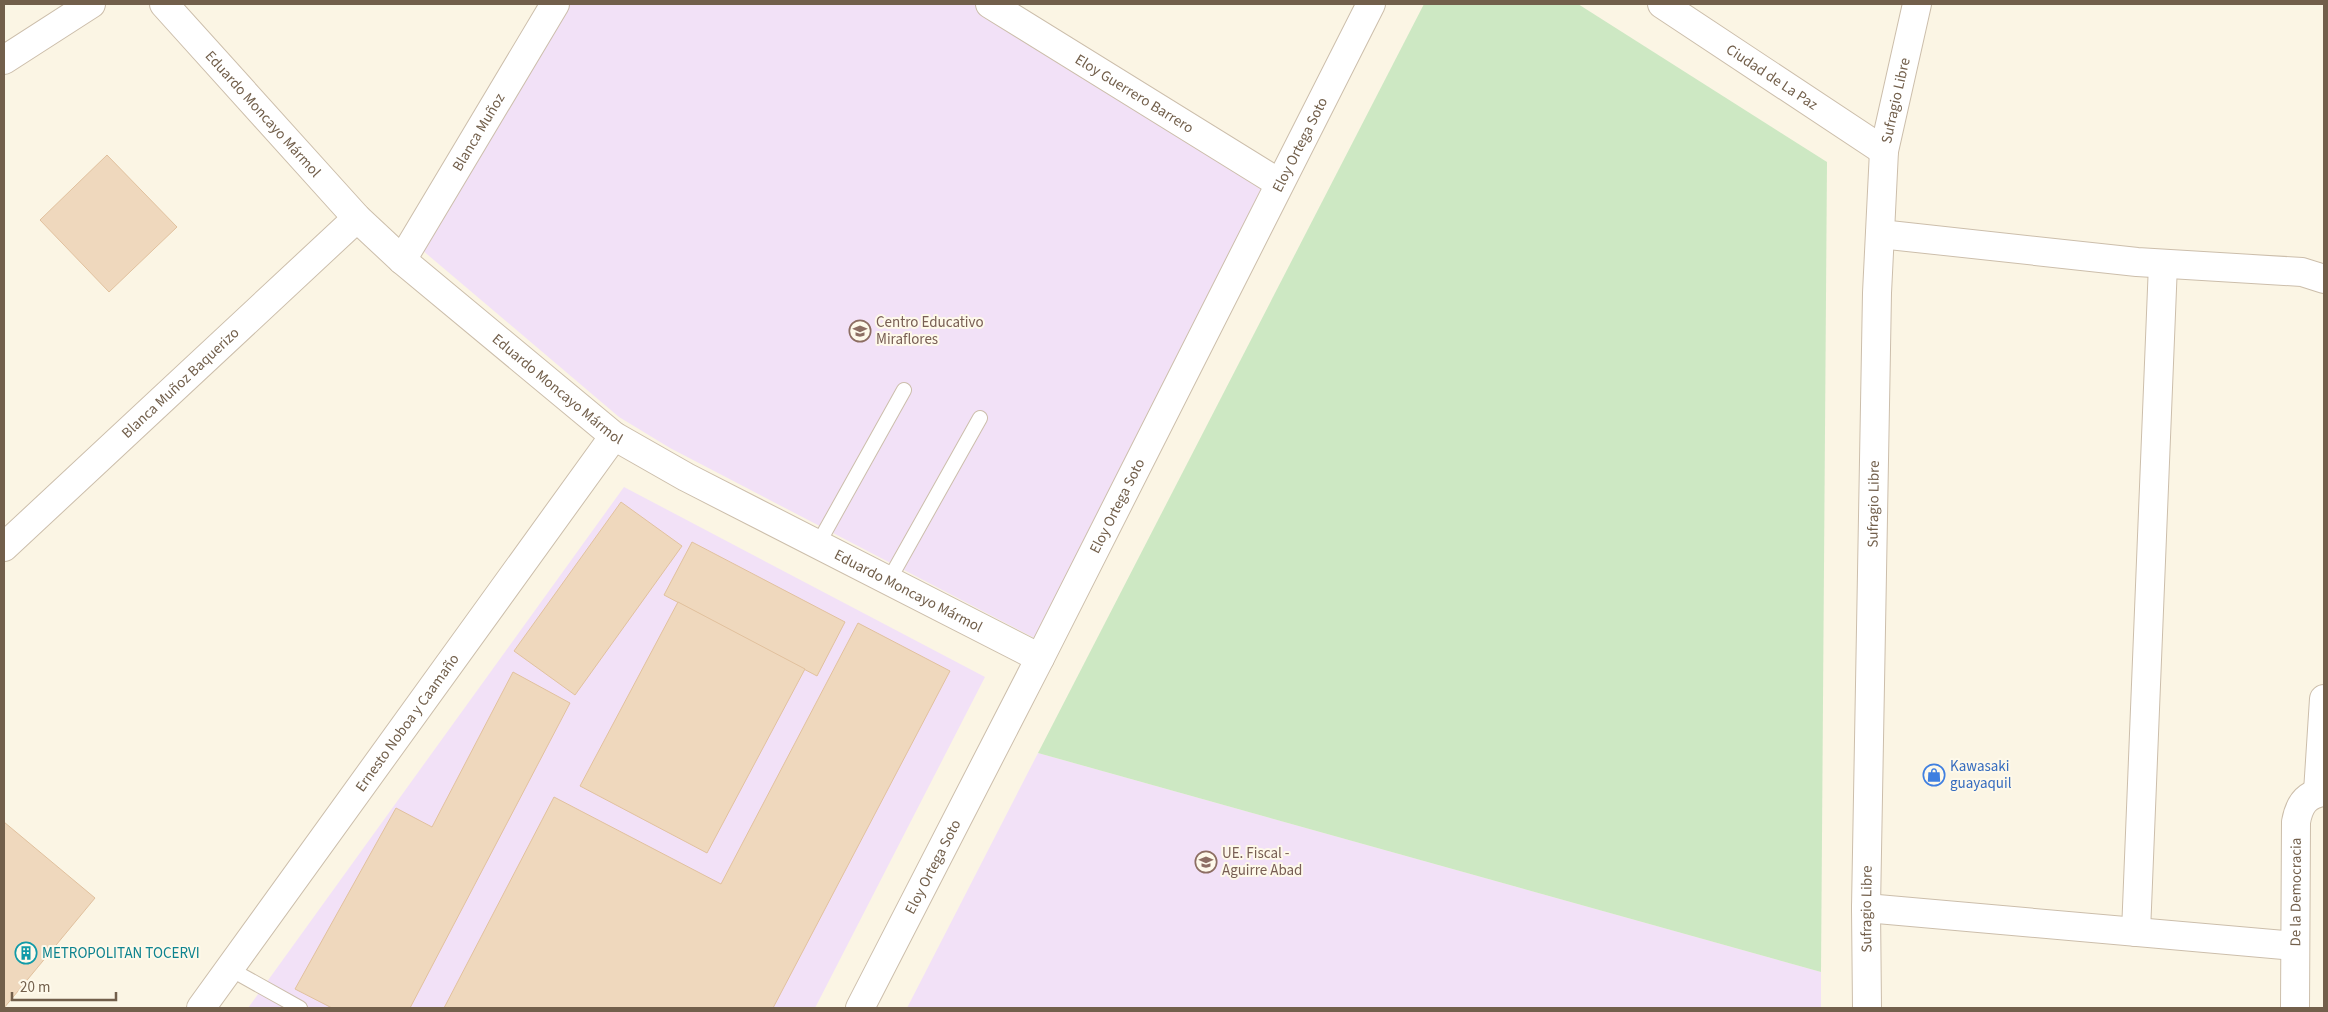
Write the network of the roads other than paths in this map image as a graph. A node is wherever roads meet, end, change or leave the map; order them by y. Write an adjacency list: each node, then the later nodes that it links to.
1 (91, 4): 8 (street)
2 (164, 4): 11 (street, Eduardo Moncayo Mármol)
3 (555, 4): 13 (street, Blanca Muñoz)
4 (990, 4): 10 (street, Eloy Guerrero Barrero)
5 (1371, 4): 10 (street, Eloy Ortega Soto)
6 (1662, 4): 9 (street, Ciudad de La Paz)
7 (1917, 4): 9 (street, Sufragio Libre)
8 (4, 60)
9 (1884, 151): 12 (street, Sufragio Libre)
10 (1279, 183): 22 (street, Eloy Ortega Soto)
11 (357, 218): 13 (street, Eduardo Moncayo Mármol); 20 (street, Blanca Muñoz Baquerizo)
12 (1880, 234): 14 (street); 25 (street, Sufragio Libre)
13 (402, 260): 18 (street, Eduardo Moncayo Mármol)
14 (2162, 264): 15 (street); 26 (street)
15 (2324, 279)
16 (904, 390): 19 (lane)
17 (980, 418): 21 (lane)
18 (614, 436): 19 (street, Eduardo Moncayo Mármol); 28 (street, Ernesto Noboa y Caamaño)
19 (818, 544): 21 (street, Eduardo Moncayo Mármol)
20 (4, 547)
21 (889, 580): 22 (street, Eduardo Moncayo Mármol)
22 (1040, 658): 31 (street, Eloy Ortega Soto)
23 (2324, 699): 24 (street)
24 (2321, 792): 27 (street, De la Democracia)
25 (1866, 908): 26 (street); 32 (street, Sufragio Libre)
26 (2136, 932): 27 (street)
27 (2295, 946): 33 (street, De la Democracia)
28 (230, 969): 29 (street, Ernesto Noboa y Caamaño); 30 (lane)
29 (201, 1008)
30 (300, 1008)
31 (860, 1008)
32 (1867, 1008)
33 (2295, 1008)

